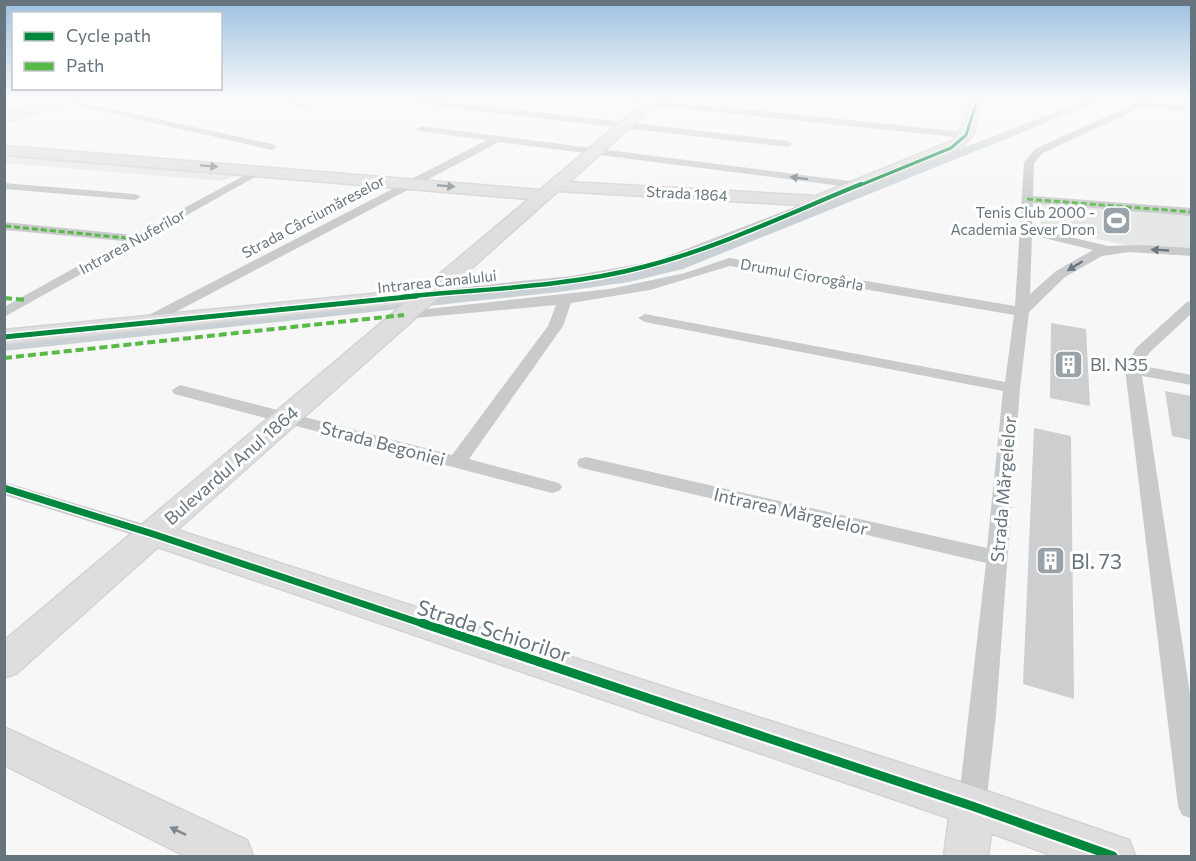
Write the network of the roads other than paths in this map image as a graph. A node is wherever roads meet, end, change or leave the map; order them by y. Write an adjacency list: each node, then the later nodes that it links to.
1 (235, 138): 9 (street)
2 (483, 138): 7 (street)
3 (610, 138): 11 (street)
4 (737, 138): 8 (street)
5 (962, 138): 14 (street, Intrarea Canalului)
6 (1070, 138): 18 (street, Strada Mărgelelor)
7 (495, 140): 11 (street); 13 (street, Strada Cârciumăreselor)
8 (787, 144)
9 (272, 147)
10 (4, 150): 12 (street, one-way to 12)
11 (594, 153): 14 (street, one-way to 11); 16 (street)
12 (260, 170): 13 (street); 23 (street, Intrarea Nuferilor)
13 (412, 183): 16 (street, one-way to 16); 35 (street, Strada Cârciumăreselor)
14 (856, 185): 19 (street, Intrarea Canalului)
15 (4, 186): 17 (street)
16 (550, 190): 19 (street, Strada 1864); 26 (street)
17 (135, 197)
18 (1027, 199): 20 (street); 22 (street, Strada Mărgelelor)
19 (818, 201): 26 (street, Intrarea Canalului)
20 (1191, 212)
21 (5, 226): 23 (street)
22 (1026, 230): 24 (street); 31 (street, Strada Mărgelelor)
23 (136, 239): 29 (street, Intrarea Nuferilor)
24 (1108, 250): 25 (street, one-way to 24); 31 (street, one-way to 31)
25 (1191, 252)
26 (431, 294): 33 (street, Bulevardul Anul 1864); 35 (street, Intrarea Canalului)
27 (4, 298): 29 (street)
28 (564, 298): 31 (street, Drumul Ciorogârla); 33 (street, Drumul Ciorogârla); 42 (street)
29 (27, 300): 32 (street, Intrarea Nuferilor)
30 (1191, 305): 37 (street)
31 (1022, 312): 39 (street, Strada Mărgelelor)
32 (4, 313)
33 (404, 315): 41 (street, Bulevardul Anul 1864)
34 (645, 318): 39 (street)
35 (146, 322): 36 (street, Intrarea Canalului)
36 (4, 337)
37 (1133, 369): 38 (street); 51 (street)
38 (1191, 380)
39 (1012, 388): 47 (street, Strada Mărgelelor)
40 (180, 390): 41 (street, Strada Begoniei)
41 (287, 417): 42 (street, Strada Begoniei); 46 (street, Bulevardul Anul 1864)
42 (457, 462): 44 (street, Strada Begoniei)
43 (586, 463): 47 (street, Intrarea Mărgelelor)
44 (552, 487)
45 (4, 488): 46 (street, Strada Schiorilor)
46 (153, 534): 48 (street, Bulevardul Anul 1864); 50 (street, Strada Schiorilor)
47 (996, 558): 50 (street, Strada Mărgelelor)
48 (4, 663)
49 (4, 745): 52 (street, one-way to 49)
50 (972, 806): 53 (street, Strada Mărgelelor); 54 (street, Strada Schiorilor)
51 (1191, 806)
52 (231, 856)
53 (966, 856)
54 (1113, 856)

